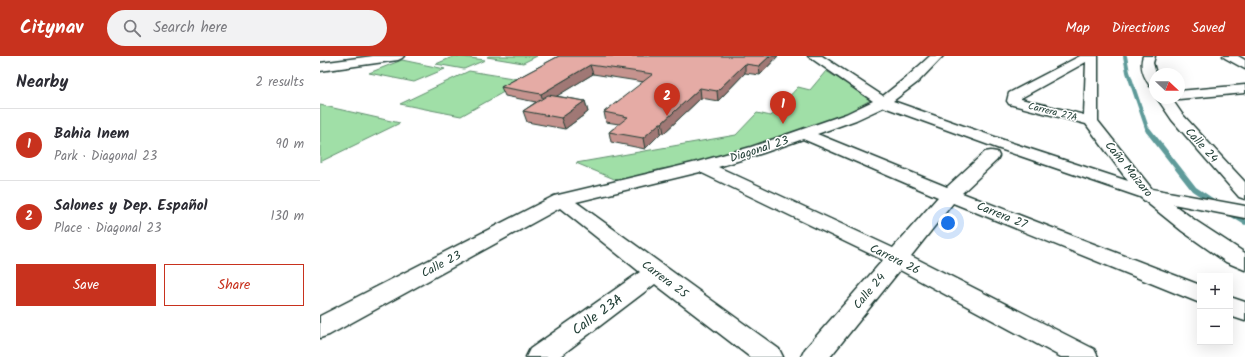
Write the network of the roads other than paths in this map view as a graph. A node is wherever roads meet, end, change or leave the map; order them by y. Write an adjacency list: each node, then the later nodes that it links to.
1 (398, 56): 8 (street)
2 (814, 56): 12 (street)
3 (937, 56): 12 (street, Diagonal 23)
4 (1090, 56): 14 (street); 14 (street, Carrera 27A)
5 (1149, 56): 9 (street)
6 (1229, 56): 7 (street)
7 (1245, 65)
8 (320, 67)
9 (1149, 72)
10 (1245, 88): 11 (street)
11 (1185, 94)
12 (883, 102): 15 (street, Diagonal 23); 18 (street)
13 (1168, 104): 19 (street, Calle 24)
14 (1091, 121): 18 (street, Caño Maizaro)
15 (804, 134): 17 (street, Diagonal 23); 20 (street, Carrera 27)
16 (991, 156): 20 (street, Calle 24)
17 (702, 166): 21 (street, Diagonal 23); 23 (street, Carrera 26)
18 (1146, 192): 22 (street); 24 (street, Caño Maizaro)
19 (1244, 192)
20 (950, 195): 23 (street, Calle 24); 27 (street, Carrera 27)
21 (561, 200): 25 (street, Carrera 25); 30 (street, Calle 23)
22 (1245, 212)
23 (896, 258): 33 (street, Calle 24); 34 (street, Carrera 26)
24 (1239, 259): 26 (street)
25 (655, 272): 31 (street, Calle 23A); 32 (street, Carrera 25)
26 (1245, 277)
27 (1197, 293)
28 (1233, 307): 29 (street)
29 (1245, 312)
30 (320, 328)
31 (539, 357)
32 (770, 357)
33 (814, 357)
34 (1085, 357)

